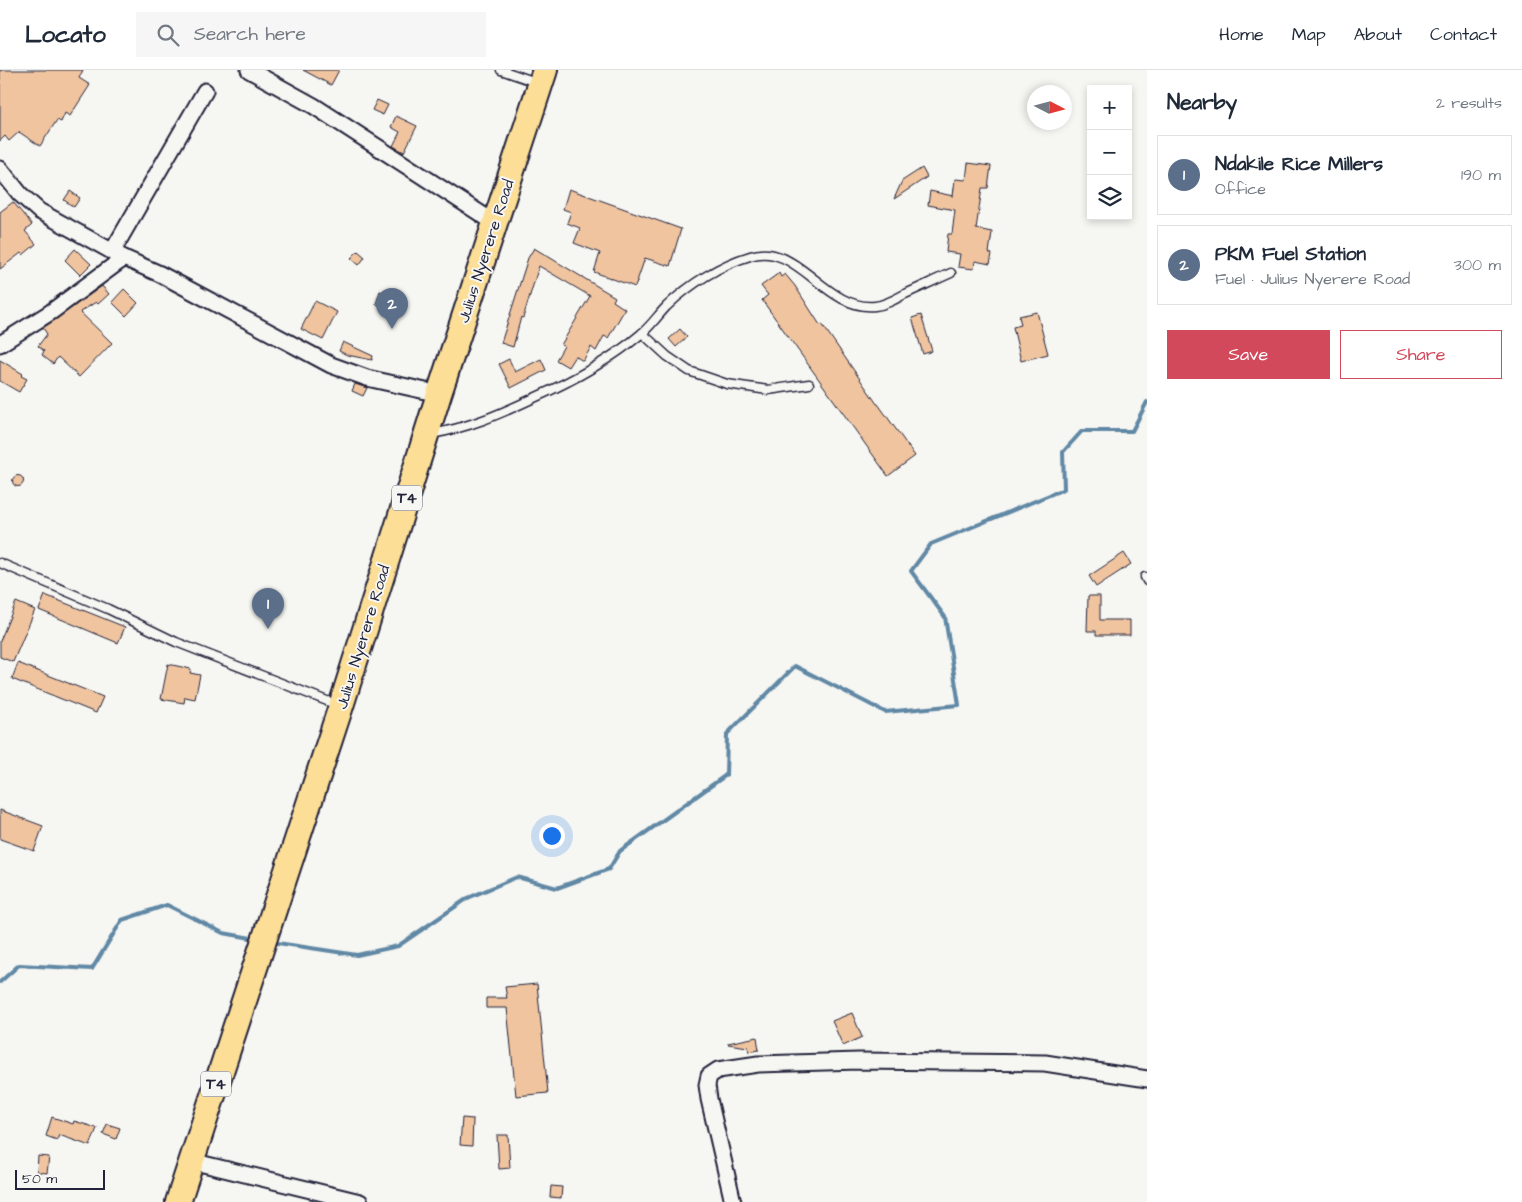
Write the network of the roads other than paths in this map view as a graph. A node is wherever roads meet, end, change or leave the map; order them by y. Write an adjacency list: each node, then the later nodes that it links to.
1 (249, 70): 6 (street)
2 (500, 70): 3 (lane)
3 (542, 77): 6 (highway, Julius Nyerere Road / T4)
4 (205, 92): 7 (street)
5 (0, 168): 7 (street)
6 (494, 223): 12 (highway, Julius Nyerere Road / T4)
7 (118, 255): 10 (street); 12 (street)
8 (951, 273): 9 (lane)
9 (642, 333): 11 (lane); 13 (lane)
10 (0, 344)
11 (809, 384)
12 (439, 394): 13 (highway, Julius Nyerere Road / T4)
13 (427, 435): 15 (highway, Julius Nyerere Road / T4)
14 (0, 563): 15 (lane)
15 (342, 706): 17 (highway, Julius Nyerere Road / T4)
16 (1147, 1079): 20 (street)
17 (191, 1161): 18 (highway, Julius Nyerere Road / T4); 19 (street)
18 (178, 1202)
19 (360, 1202)
20 (732, 1202)

